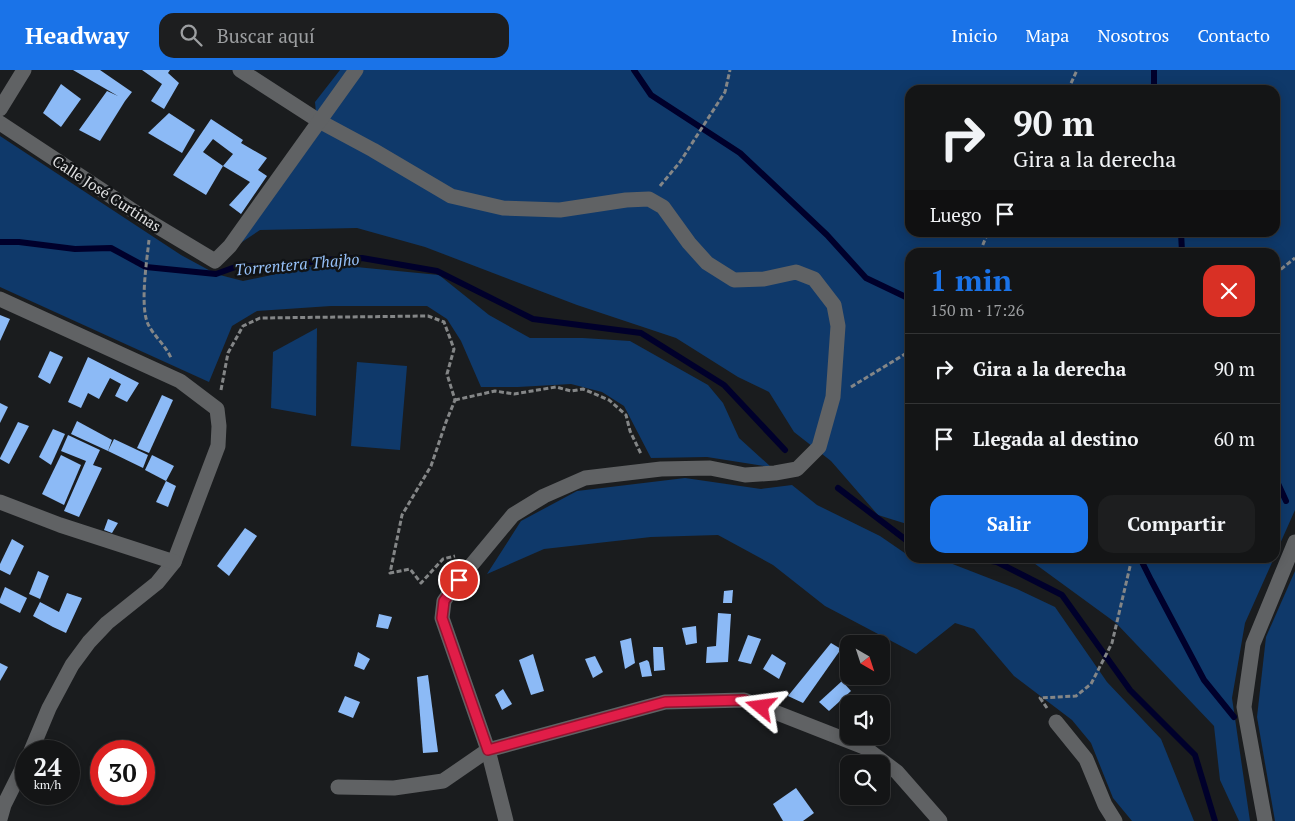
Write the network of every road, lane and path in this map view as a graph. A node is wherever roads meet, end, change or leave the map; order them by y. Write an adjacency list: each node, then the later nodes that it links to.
1 (240, 70): 8 (street)
2 (356, 70): 8 (street)
3 (730, 70): 10 (path)
4 (1077, 70): 6 (path)
5 (21, 71): 7 (street)
6 (1070, 85)
7 (0, 109)
8 (319, 121): 10 (street); 11 (street, Calle José Curtinas)
9 (0, 123): 11 (street, Calle José Curtinas)
10 (649, 199): 17 (street)
11 (150, 222): 16 (path)
12 (1295, 258): 13 (path)
13 (1280, 270)
14 (0, 299): 16 (street)
15 (905, 354): 17 (path)
16 (180, 380): 19 (street)
17 (833, 397): 20 (street)
18 (455, 400): 19 (path); 20 (path); 24 (path)
19 (217, 409): 23 (street)
20 (649, 470): 24 (street)
21 (0, 502): 23 (street)
22 (1295, 542): 35 (street)
23 (174, 562): 27 (street)
24 (474, 562): 28 (street)
25 (1131, 563): 26 (path)
26 (1056, 722): 34 (street)
27 (36, 740)
28 (488, 750): 30 (street); 32 (street); 33 (street)
29 (15, 783): 31 (street)
30 (338, 787)
31 (0, 819)
32 (506, 821)
33 (940, 821)
34 (1115, 821)
35 (1265, 821)

